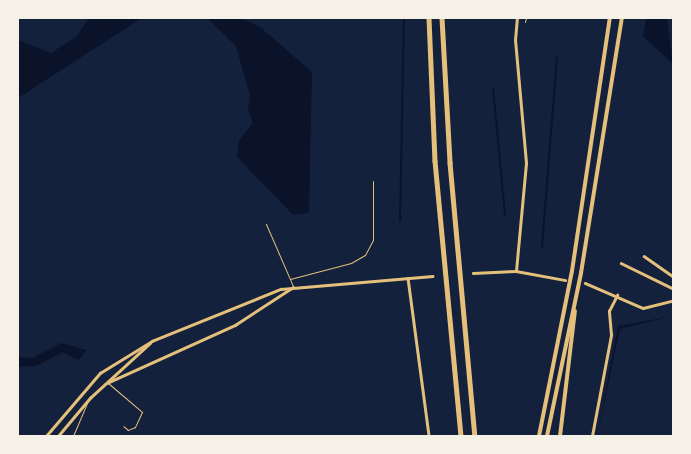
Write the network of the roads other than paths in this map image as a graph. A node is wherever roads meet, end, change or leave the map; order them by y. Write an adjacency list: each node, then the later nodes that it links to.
1 (429, 18): 32 (highway)
2 (442, 18): 33 (highway)
3 (512, 18): 4 (street)
4 (517, 18): 11 (street)
5 (610, 18): 34 (main road)
6 (622, 18): 21 (main road)
7 (373, 181): 16 (lane)
8 (266, 224): 16 (lane)
9 (644, 256): 14 (street)
10 (622, 263): 20 (street)
11 (516, 271): 12 (street); 17 (street)
12 (473, 273)
13 (432, 276): 15 (street)
14 (674, 277)
15 (408, 278): 19 (street); 31 (street)
16 (290, 279): 19 (lane)
17 (565, 280)
18 (585, 283): 22 (street)
19 (293, 286): 24 (street); 25 (street)
20 (674, 289)
21 (578, 292): 35 (main road); 36 (main road)
22 (617, 295): 23 (street); 37 (street)
23 (674, 300)
24 (152, 342): 25 (street); 28 (street)
25 (107, 383): 26 (street); 27 (lane)
26 (88, 401): 29 (street); 30 (lane)
27 (123, 426)
28 (46, 436)
29 (58, 436)
30 (73, 436)
31 (429, 436)
32 (461, 436)
33 (475, 436)
34 (539, 436)
35 (547, 436)
36 (560, 436)
37 (592, 436)

